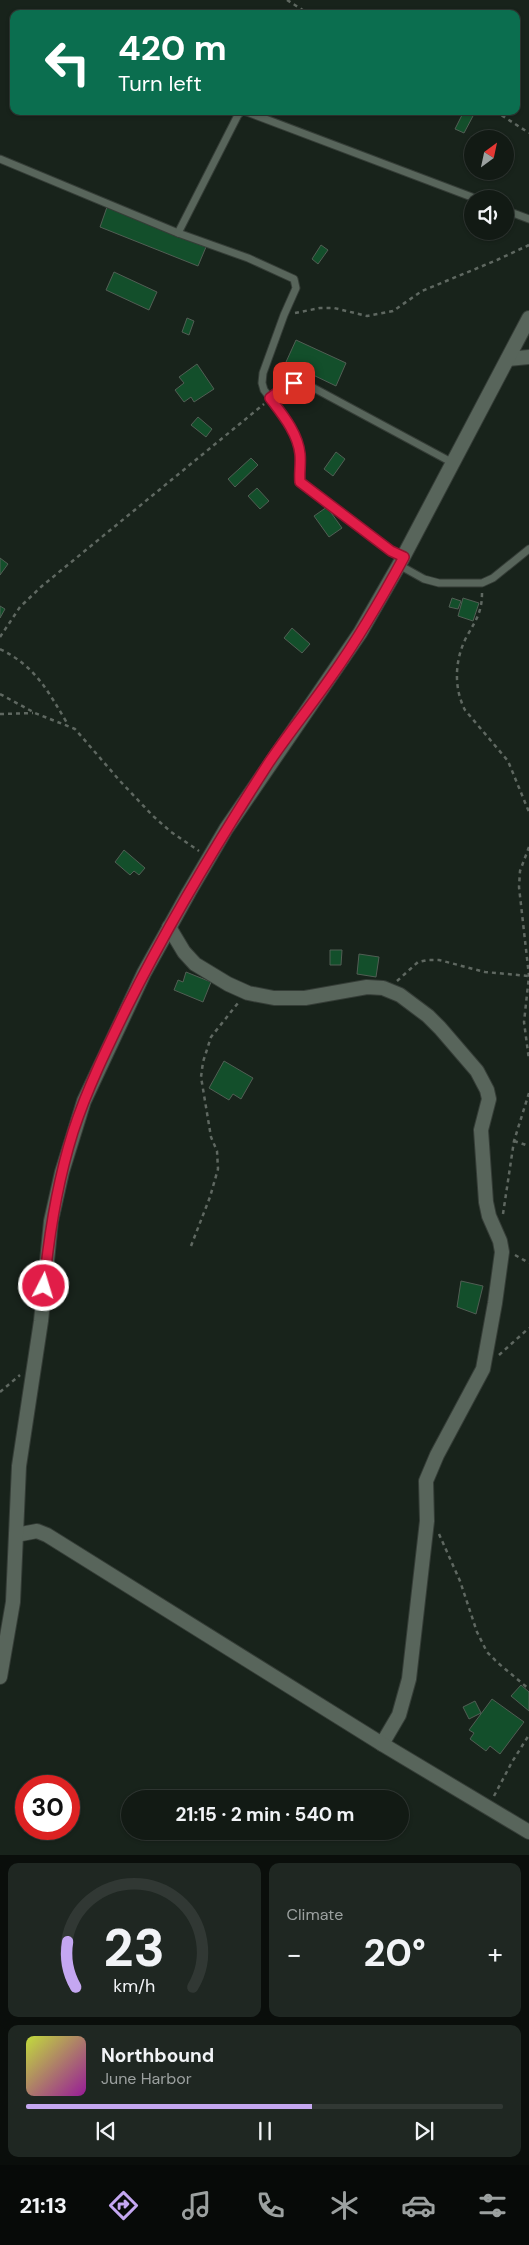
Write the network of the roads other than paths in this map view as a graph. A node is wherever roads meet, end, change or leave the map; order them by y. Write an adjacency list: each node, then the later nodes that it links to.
1 (238, 115): 7 (lane)
2 (255, 115): 4 (lane)
3 (0, 159): 7 (lane)
4 (464, 194)
5 (514, 213): 6 (lane)
6 (529, 219)
7 (178, 233): 12 (lane)
8 (529, 318): 9 (street)
9 (520, 337): 10 (street); 11 (street)
10 (529, 356): 11 (street)
11 (508, 359): 13 (street)
12 (270, 398): 13 (lane); 15 (lane)
13 (453, 463): 15 (street)
14 (529, 549): 15 (lane)
15 (402, 561): 16 (street)
16 (170, 927): 17 (street); 19 (street)
17 (16, 1535): 18 (street); 19 (street)
18 (0, 1677)
19 (382, 1744): 20 (street)
20 (529, 1832)

